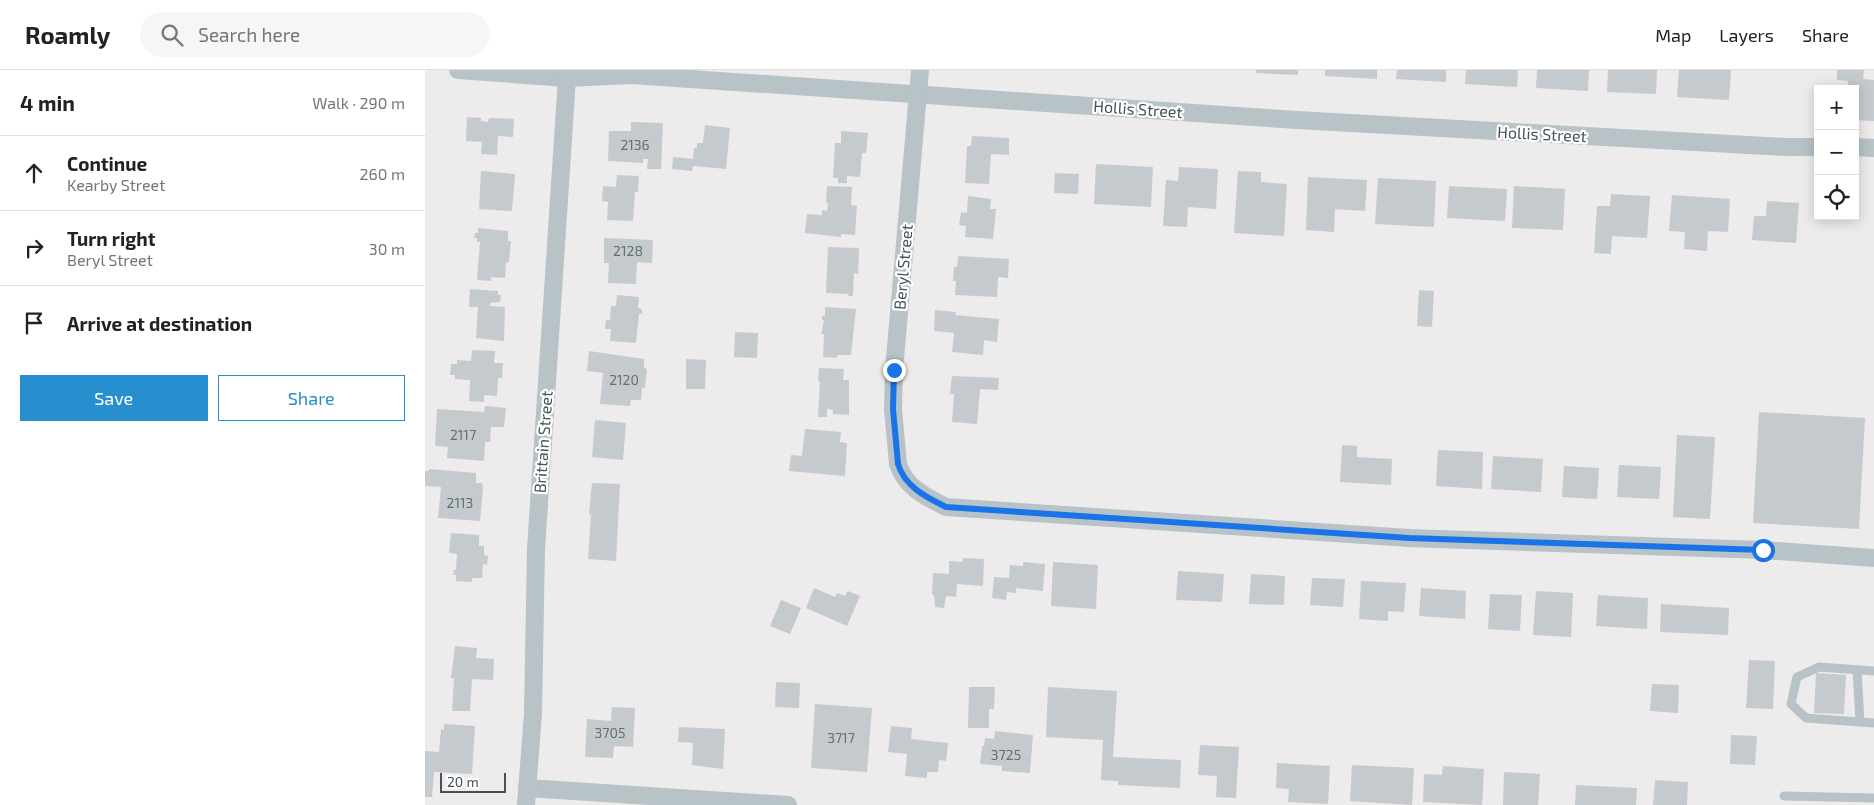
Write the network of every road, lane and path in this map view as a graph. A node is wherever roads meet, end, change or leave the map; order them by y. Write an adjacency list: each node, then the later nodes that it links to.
1 (458, 70): 4 (street, Hollis Street)
2 (920, 70): 5 (street, Beryl Street)
3 (631, 73): 4 (street, Hollis Street); 5 (street, Hollis Street)
4 (567, 78): 14 (street, Brittain Street)
5 (917, 94): 6 (street, Hollis Street); 9 (street, Beryl Street)
6 (1814, 147)
7 (1859, 148): 8 (street)
8 (1874, 148)
9 (1874, 558)
10 (1857, 670): 11 (lane); 12 (lane); 12 (lane)
11 (1874, 671)
12 (1860, 722): 13 (lane)
13 (1874, 723)
14 (526, 796): 17 (street)
15 (1784, 796): 16 (lane)
16 (1874, 798)
17 (788, 805)

